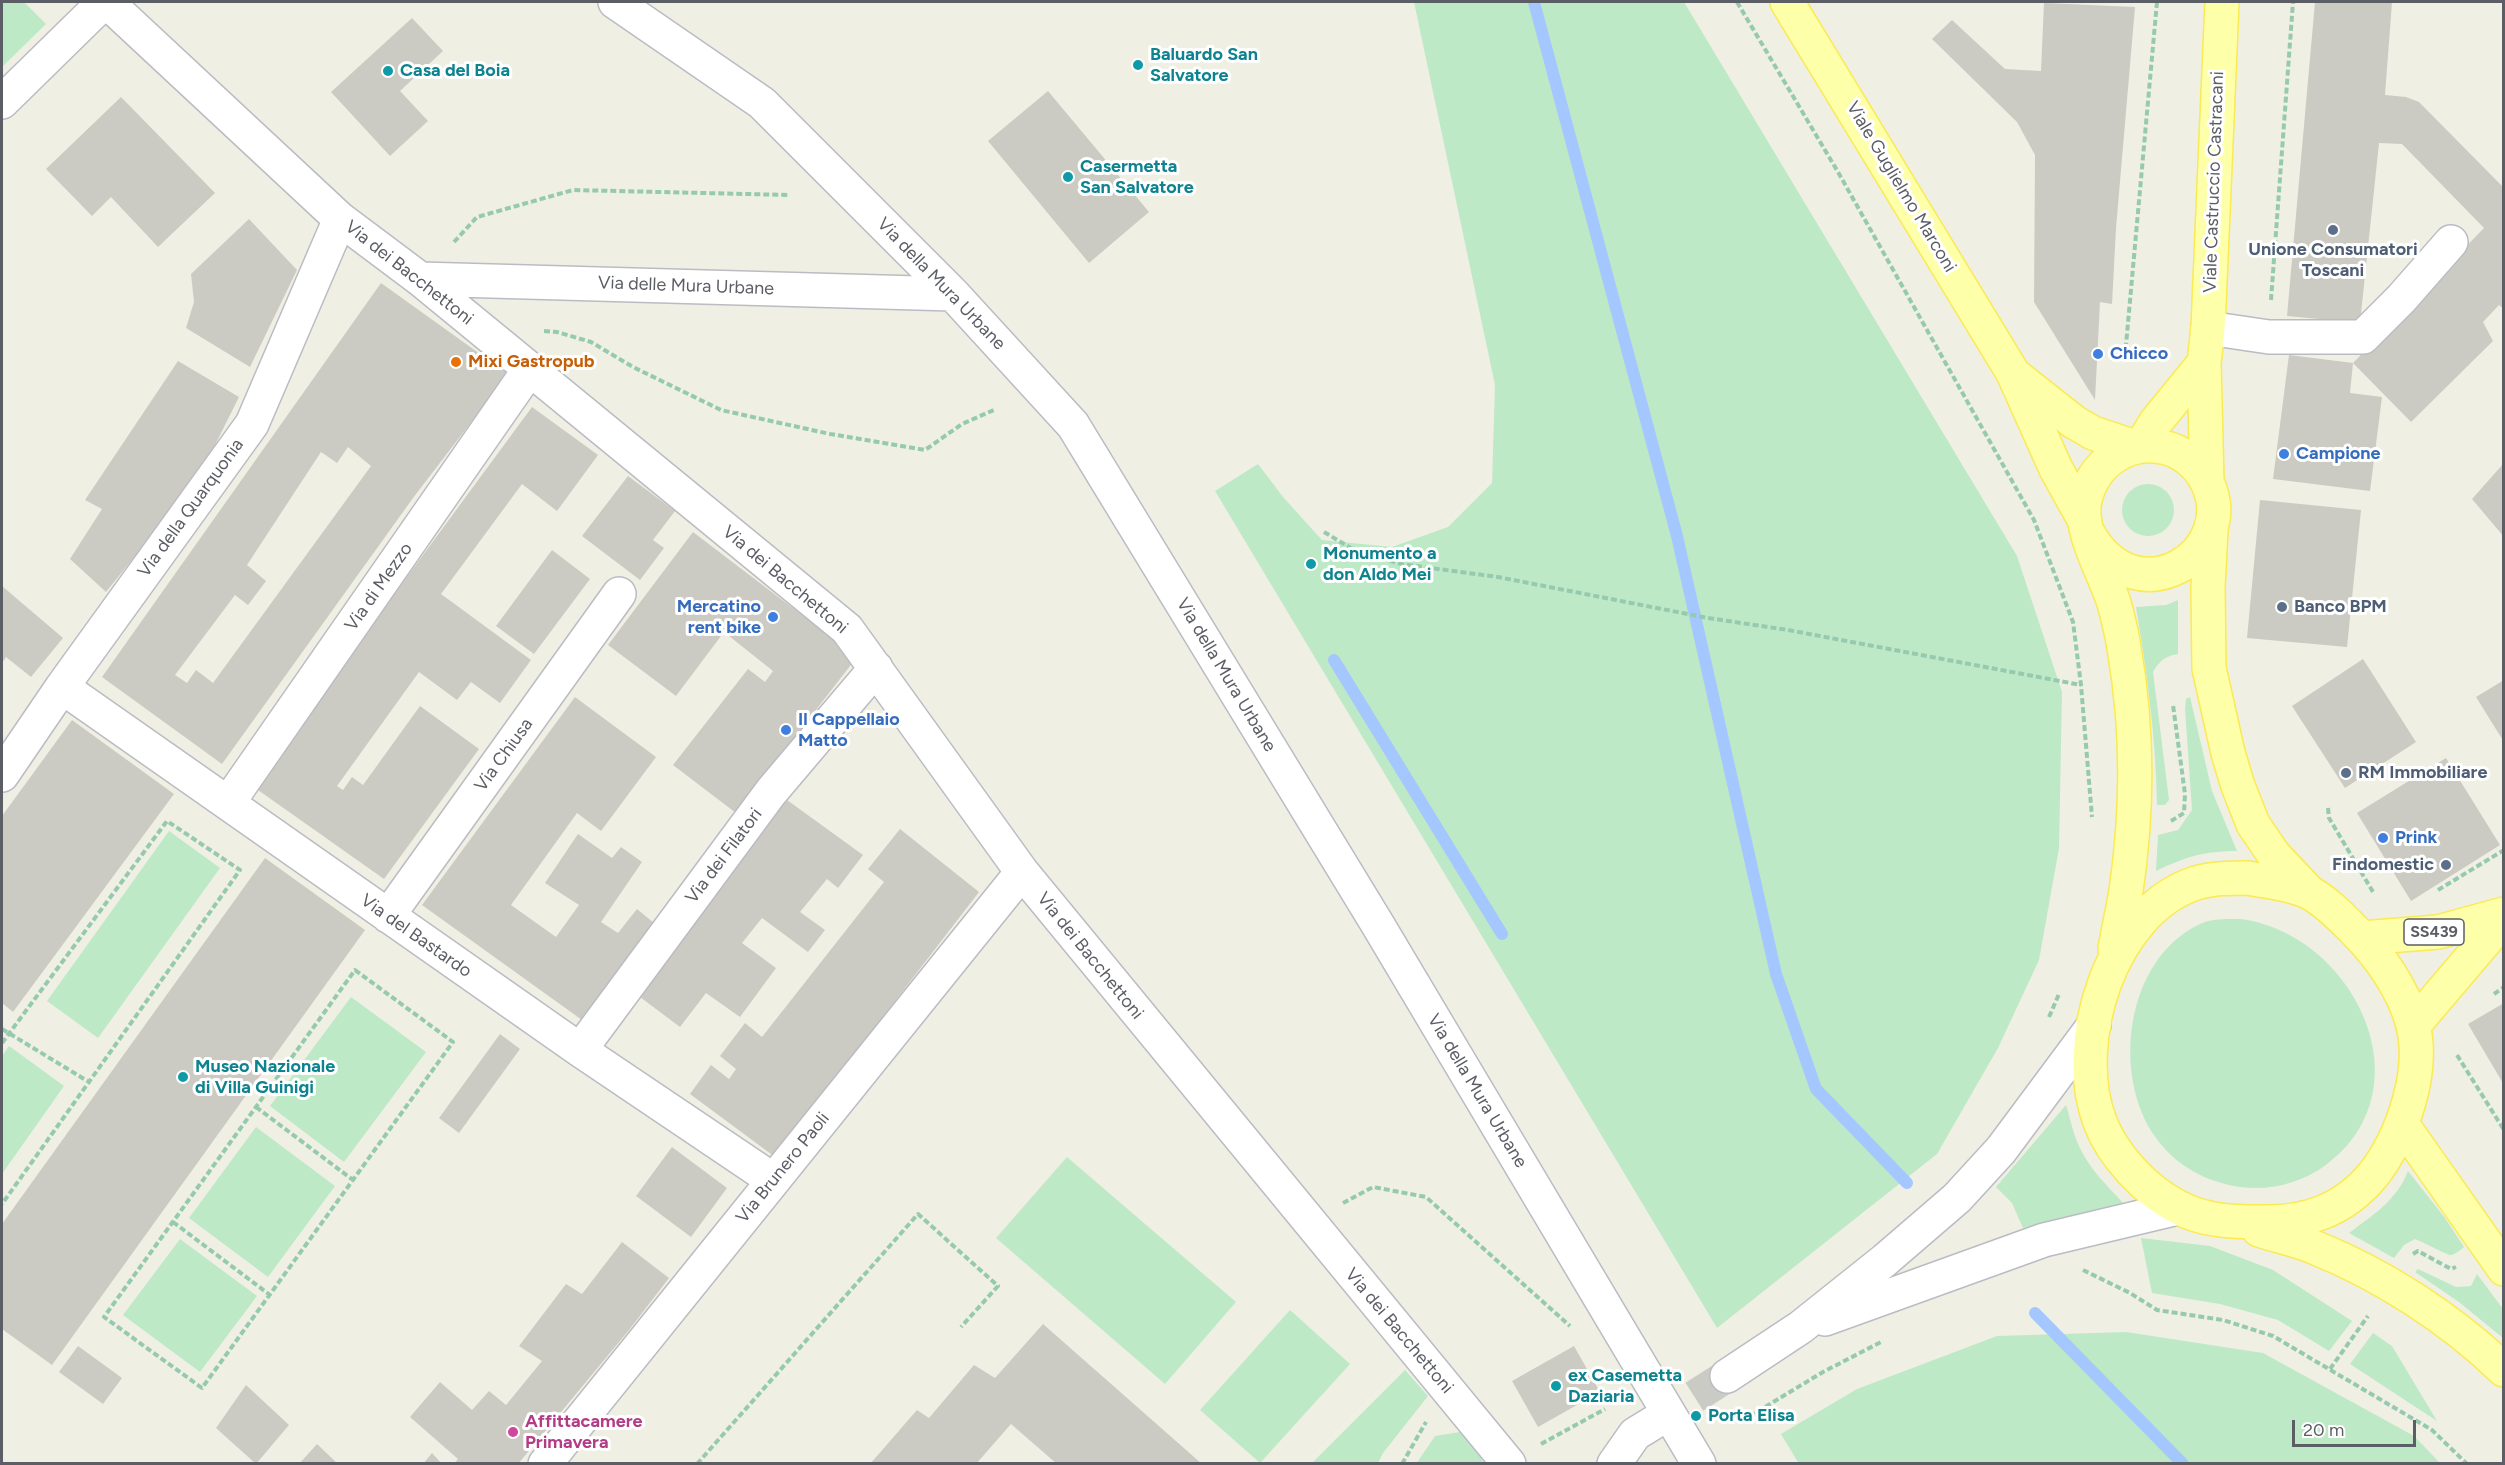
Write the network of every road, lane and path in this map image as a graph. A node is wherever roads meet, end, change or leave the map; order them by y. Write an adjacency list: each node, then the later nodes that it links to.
1 (105, 2): 8 (street); 10 (street, Via dei Bacchettoni)
2 (615, 2): 13 (street, Via della Mura Urbane)
3 (1737, 2): 28 (path)
4 (1788, 2): 19 (main road, Viale Guglielmo Marconi)
5 (2157, 2): 17 (path)
6 (2222, 2): 14 (main road, Viale Castruccio Castracani)
7 (2293, 2): 16 (path)
8 (2, 102)
9 (790, 195): 12 (path)
10 (340, 219): 12 (street, Via dei Bacchettoni); 29 (street, Via della Quarquonia)
11 (2451, 242): 16 (street)
12 (420, 279): 13 (street, Via delle Mura Urbane); 18 (street, Via dei Bacchettoni)
13 (953, 294): 69 (street, Via della Mura Urbane)
14 (2208, 328): 16 (street); 17 (main road, Viale Castruccio Castracani)
15 (537, 331): 20 (path)
16 (2269, 337)
17 (2204, 363): 21 (main road); 22 (main road, Viale Castruccio Castracani)
18 (529, 370): 27 (street, Via dei Bacchettoni); 31 (street, Via di Mezzo)
19 (2013, 373): 21 (main road, Viale Guglielmo Marconi); 23 (main road, Viale Guglielmo Marconi)
20 (996, 409)
21 (2138, 447): 22 (main road); 23 (main road)
22 (2207, 482): 24 (main road)
23 (2086, 527): 24 (main road); 43 (main road)
24 (2211, 530): 36 (main road)
25 (1324, 532): 28 (path)
26 (620, 594): 40 (street, Via Chiusa)
27 (876, 668): 35 (street, Via dei Bacchettoni); 54 (street, Via dei Filatori)
28 (2081, 685): 33 (path)
29 (62, 687): 30 (street, Via della Quarquonia); 31 (street, Via del Bastardo)
30 (2, 775)
31 (228, 803): 40 (street, Via del Bastardo)
32 (2328, 808): 38 (path)
33 (2091, 829)
34 (2504, 850): 37 (path)
35 (1022, 872): 60 (street, Via Brunero Paoli); 63 (street, Via dei Bacchettoni)
36 (2310, 893): 42 (main road); 43 (main road)
37 (2434, 893)
38 (2374, 894)
39 (2504, 914): 42 (main road, SS439)
40 (388, 916): 54 (street, Via del Bastardo)
41 (2504, 919): 49 (main road, SS439)
42 (2362, 938): 49 (main road)
43 (2112, 965): 48 (main road)
44 (2063, 985): 47 (path)
45 (2504, 987): 46 (path)
46 (2486, 1000)
47 (2046, 1023)
48 (2094, 1025): 62 (main road); 71 (street)
49 (2413, 1026): 57 (main road)
50 (2, 1029): 51 (path)
51 (9, 1033): 52 (path); 55 (path); 55 (path)
52 (2, 1043)
53 (2455, 1049): 58 (path)
54 (580, 1050): 60 (street, Via del Bastardo)
55 (89, 1082): 61 (path)
56 (256, 1107): 59 (path); 59 (path); 64 (path)
57 (2403, 1124): 65 (main road); 66 (main road)
58 (2504, 1130)
59 (353, 1180): 68 (path)
60 (773, 1180): 79 (street, Via Brunero Paoli)
61 (2, 1204)
62 (2178, 1208): 65 (main road); 71 (street)
63 (1309, 1221): 69 (path); 78 (street, Via dei Bacchettoni)
64 (173, 1222): 68 (path); 68 (path)
65 (2231, 1222): 73 (main road)
66 (2504, 1269)
67 (2071, 1273): 83 (path)
68 (270, 1295)
69 (1610, 1316): 82 (street, Via della Mura Urbane)
70 (961, 1327): 80 (path)
71 (1801, 1327): 74 (street)
72 (1890, 1338): 76 (path)
73 (2504, 1370)
74 (1727, 1376)
75 (1613, 1404): 78 (path)
76 (1750, 1416)
77 (1653, 1424): 81 (street)
78 (1509, 1463)
79 (545, 1464)
80 (697, 1464)
81 (1614, 1464)
82 (1699, 1464)
83 (2468, 1464)

